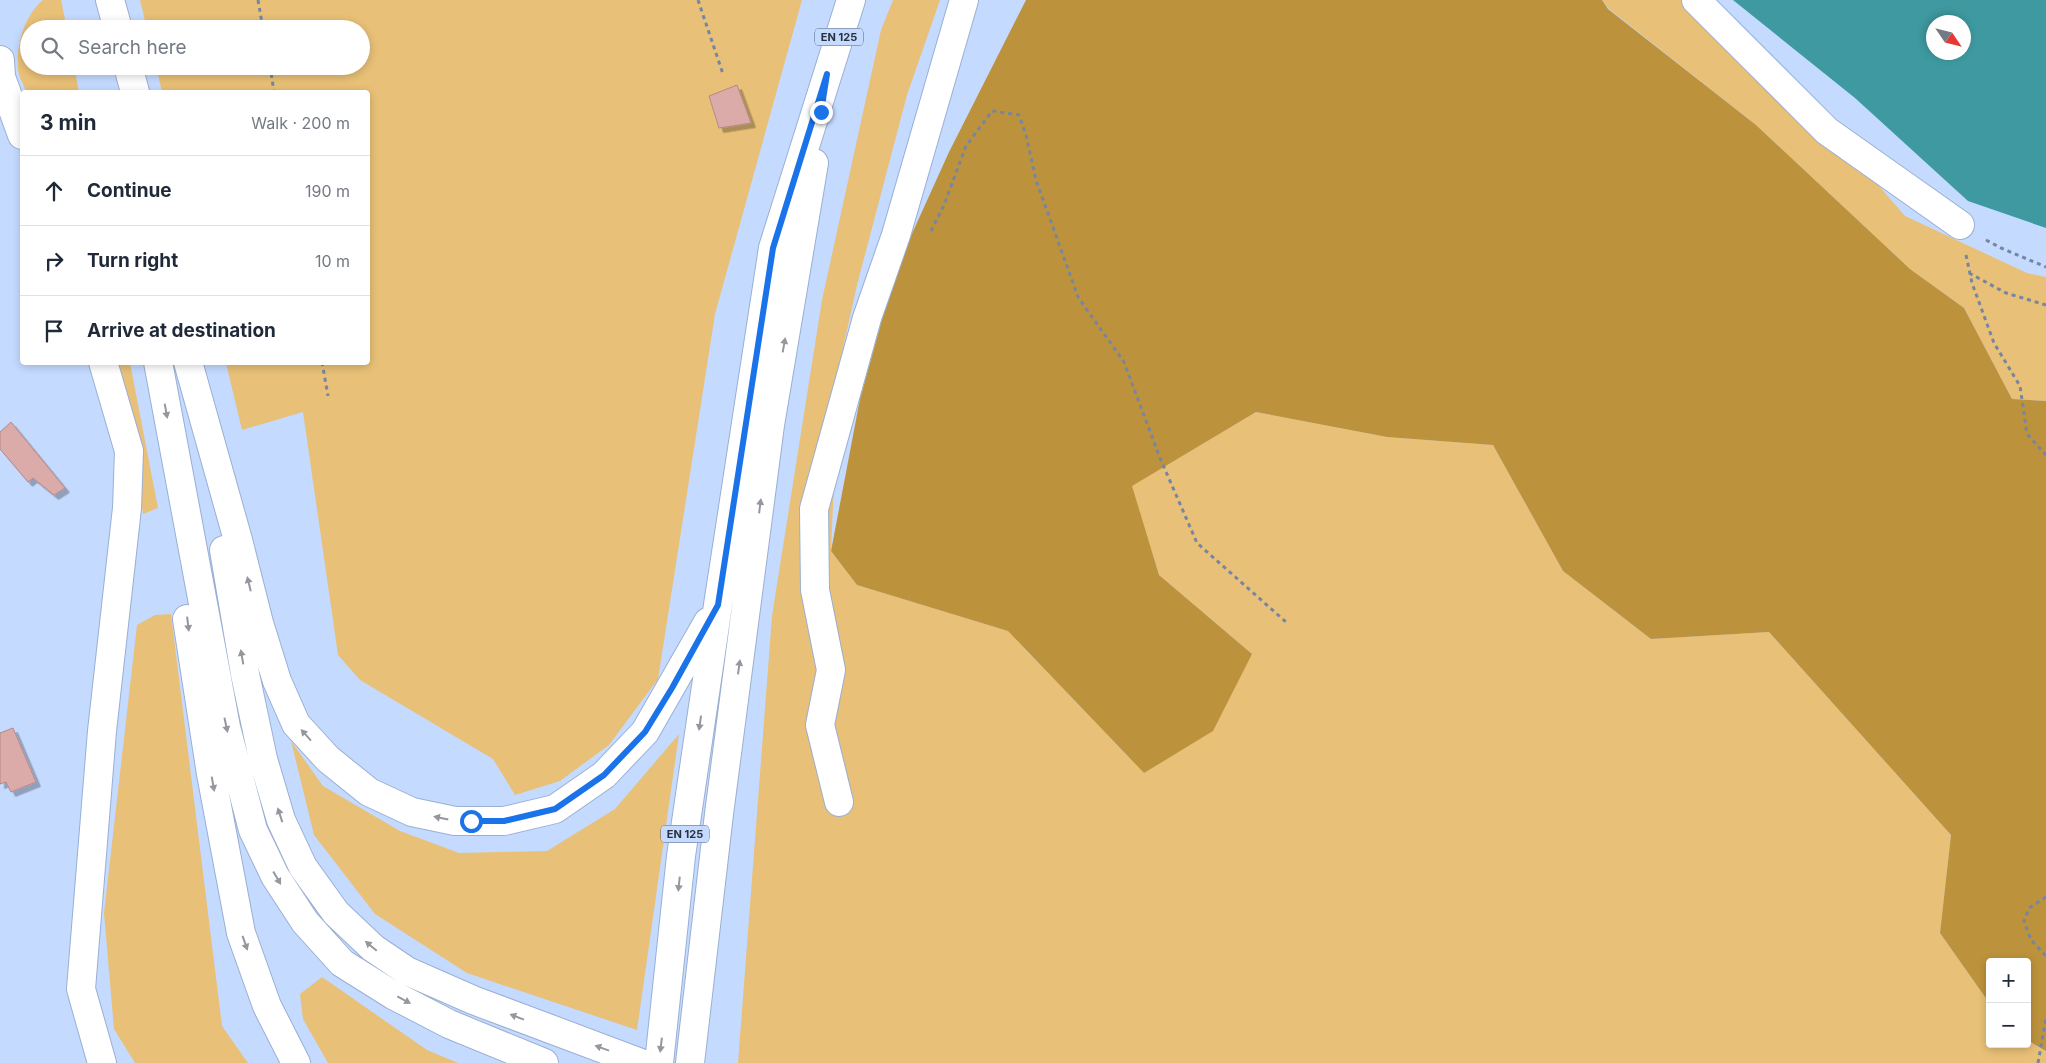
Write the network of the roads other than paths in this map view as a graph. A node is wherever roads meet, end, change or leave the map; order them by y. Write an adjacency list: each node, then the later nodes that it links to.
1 (851, 0): 5 (main road, EN 125)
2 (964, 0): 19 (main road)
3 (1696, 0): 11 (main road)
4 (0, 60): 10 (main road)
5 (827, 74): 17 (main road, EN 125); 18 (main road, EN 125, one-way to 5)
6 (119, 75): 8 (main road)
7 (130, 75): 9 (main road)
8 (122, 90)
9 (134, 90)
10 (20, 129)
11 (1960, 224)
12 (104, 365): 20 (main road)
13 (159, 365): 16 (main road, one-way to 16)
14 (189, 365): 17 (main road, one-way to 14)
15 (189, 365): 23 (main road, one-way to 15)
16 (178, 470): 21 (main road, one-way to 21); 22 (main road, one-way to 22)
17 (718, 605): 24 (main road, EN 125, one-way to 24)
18 (733, 707): 25 (main road, EN 125); 26 (main road)
19 (839, 802)
20 (102, 1063)
21 (296, 1063)
22 (544, 1063)
23 (641, 1063)
24 (659, 1063)
25 (690, 1063)
26 (709, 1063)

